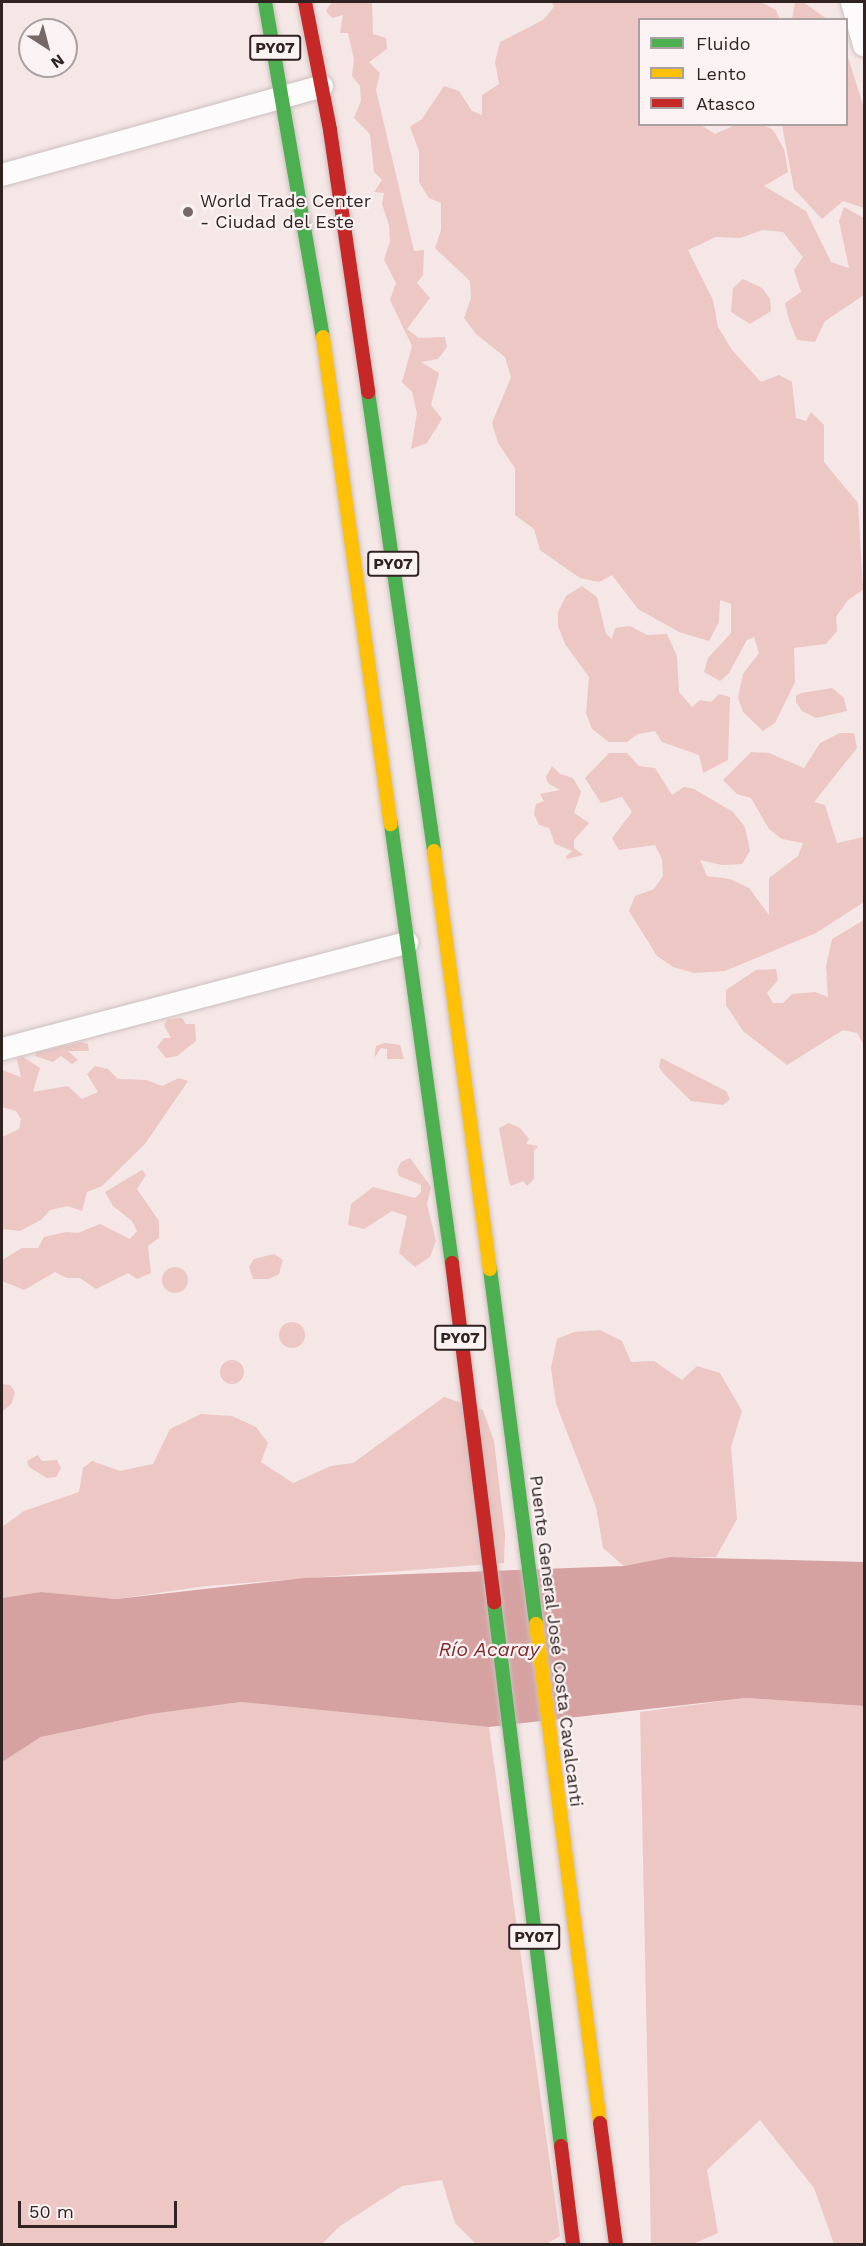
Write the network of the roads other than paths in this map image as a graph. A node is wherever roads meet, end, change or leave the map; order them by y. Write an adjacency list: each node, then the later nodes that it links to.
1 (265, 2): 6 (highway, PY07)
2 (305, 2): 5 (highway, PY07)
3 (852, 2): 4 (street)
4 (864, 45)
5 (322, 86): 6 (street); 11 (highway, Puente General José Costa Cavalcanti / PY07)
6 (285, 94): 7 (street); 8 (highway, PY07)
7 (2, 175)
8 (406, 943): 9 (street); 10 (highway, PY07)
9 (2, 1048)
10 (573, 2244)
11 (616, 2244)

